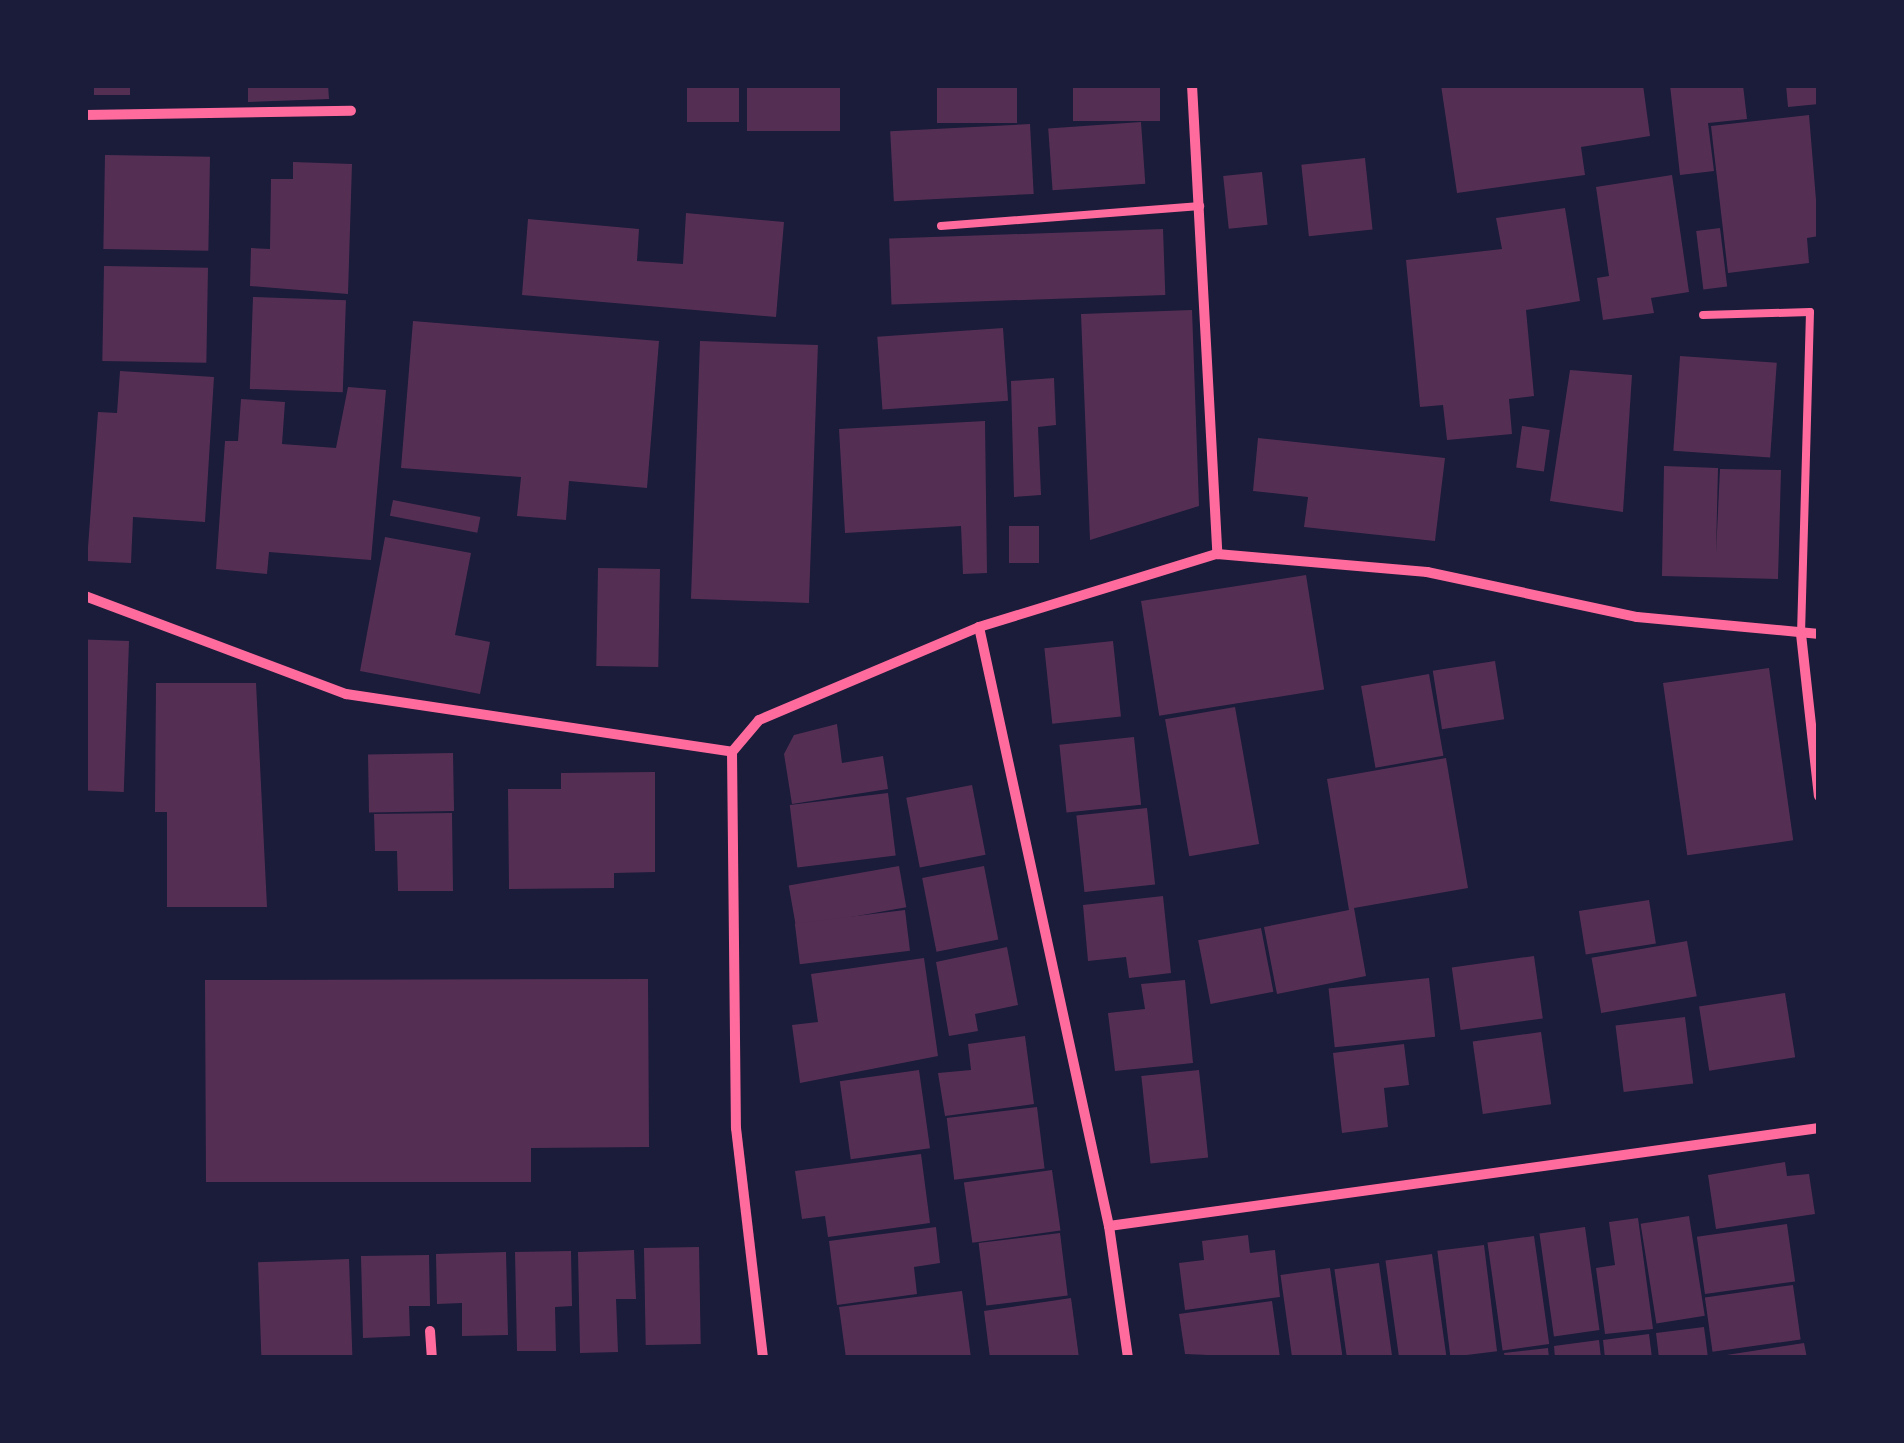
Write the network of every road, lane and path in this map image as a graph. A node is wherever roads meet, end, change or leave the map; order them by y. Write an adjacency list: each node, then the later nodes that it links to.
1 (1192, 85): 4 (street)
2 (351, 111): 3 (street)
3 (85, 116)
4 (1200, 206): 5 (lane); 7 (street)
5 (941, 226)
6 (1703, 314): 10 (lane)
7 (1217, 554): 9 (street); 10 (street)
8 (85, 596): 12 (street)
9 (979, 627): 12 (street); 15 (street)
10 (1801, 634): 11 (street); 13 (street)
11 (1819, 634)
12 (732, 752): 18 (street)
13 (1819, 796)
14 (1819, 1128): 15 (street)
15 (1109, 1226): 19 (street)
16 (430, 1331): 17 (street)
17 (432, 1358)
18 (763, 1358)
19 (1128, 1358)

